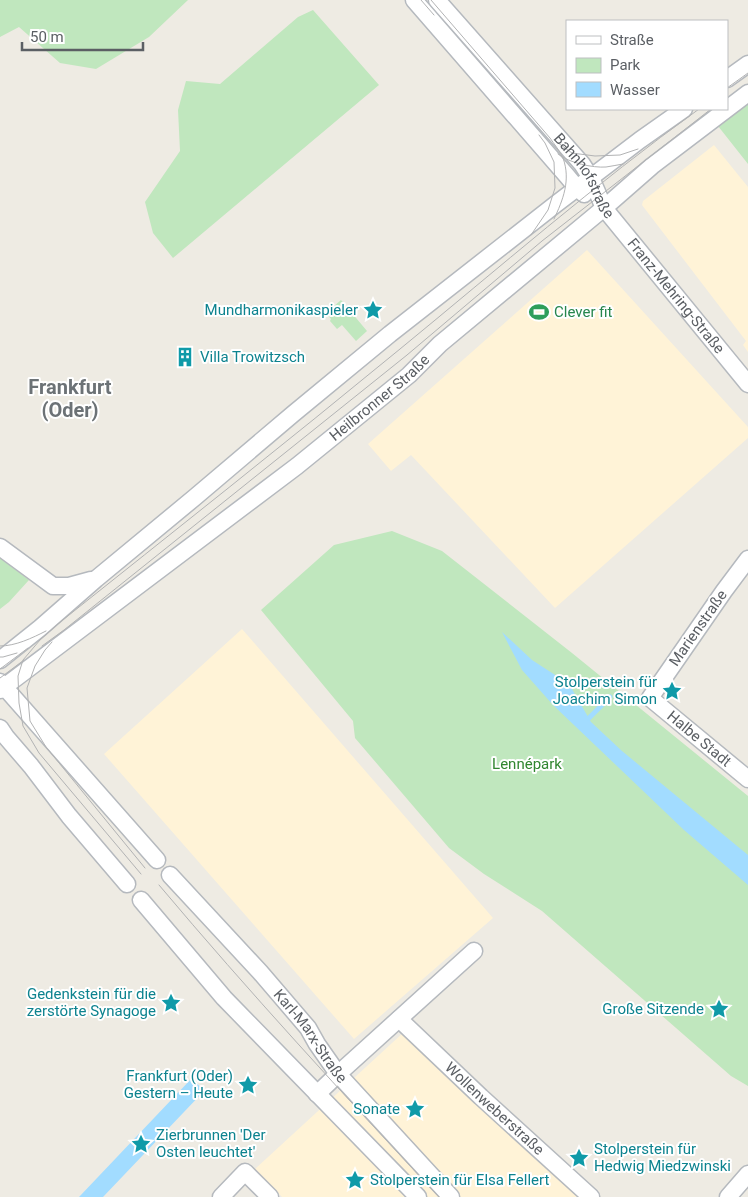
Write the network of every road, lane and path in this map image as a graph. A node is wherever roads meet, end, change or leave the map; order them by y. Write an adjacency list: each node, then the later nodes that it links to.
1 (414, 0): 10 (street, Bahnhofstraße)
2 (437, 0): 9 (street, Bahnhofstraße)
3 (748, 64): 4 (street)
4 (728, 78)
5 (748, 93): 6 (street, Heilbronner Straße)
6 (728, 108)
7 (683, 110): 9 (street)
8 (726, 110): 11 (street, Heilbronner Straße)
9 (591, 178): 10 (street); 11 (street, Bahnhofstraße)
10 (577, 188): 11 (street, Bahnhofstraße); 15 (street)
11 (604, 208): 12 (street, Franz-Mehring-Straße); 17 (street, Heilbronner Straße)
12 (748, 384)
13 (0, 547): 15 (street)
14 (748, 559): 18 (street, Marienstraße)
15 (96, 579): 16 (street)
16 (0, 660)
17 (1, 686): 21 (street)
18 (650, 698): 20 (street, Halbe Stadt)
19 (0, 728): 23 (street)
20 (748, 779)
21 (157, 860)
22 (170, 875): 27 (street, Karl-Marx-Straße)
23 (127, 884)
24 (141, 900): 28 (street, Karl-Marx-Straße)
25 (474, 951): 26 (street)
26 (399, 1019): 27 (street); 34 (street, Wollenweberstraße)
27 (338, 1074): 28 (street); 33 (street, Karl-Marx-Straße)
28 (317, 1094): 32 (street, Karl-Marx-Straße)
29 (748, 1174): 35 (street)
30 (221, 1197): 31 (street)
31 (270, 1197)
32 (418, 1197)
33 (451, 1197)
34 (591, 1197)
35 (728, 1197)

